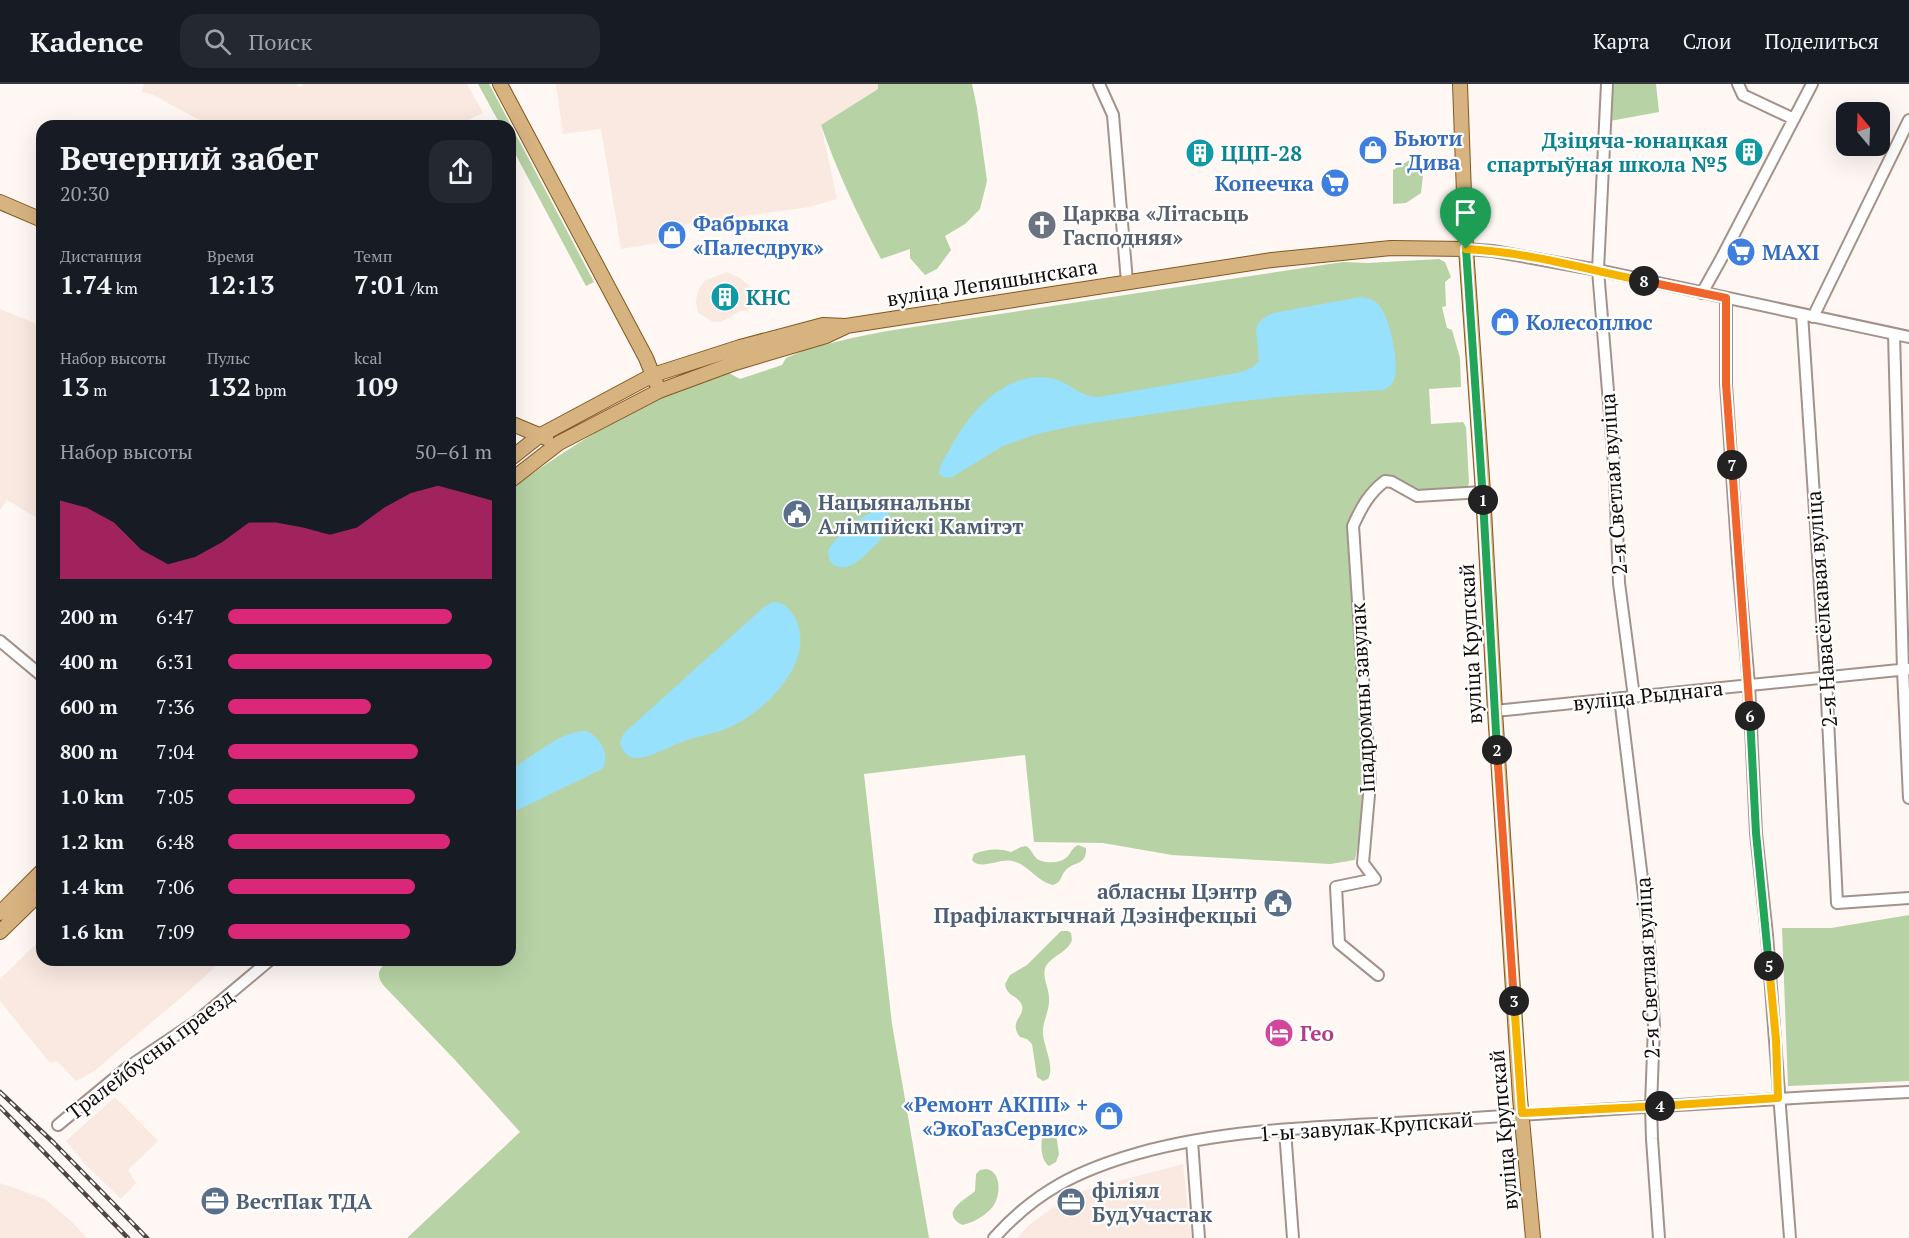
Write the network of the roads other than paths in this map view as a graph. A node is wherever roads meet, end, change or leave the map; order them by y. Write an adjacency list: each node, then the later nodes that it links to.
1 (500, 84): 20 (main road)
2 (1099, 84): 13 (street)
3 (1460, 84): 11 (main road, вуліца Крупскай)
4 (1607, 84): 12 (street, 2-я Светлая вуліца)
5 (1738, 84): 7 (street)
6 (1812, 84): 7 (street)
7 (1794, 119): 14 (street)
8 (1909, 120): 16 (street)
9 (0, 202): 10 (main road)
10 (36, 217)
11 (1466, 249): 12 (street); 13 (main road, вуліца Лепяшынскага); 27 (main road, вуліца Крупскай)
12 (1598, 270): 14 (street); 33 (street, 2-я Светлая вуліца)
13 (1127, 282): 17 (main road, вуліца Лепяшынскага)
14 (1702, 293): 15 (street)
15 (1726, 298): 16 (street); 32 (street)
16 (1807, 316): 18 (street); 31 (street, 2-я Навасёлкавая вуліца)
17 (846, 326): 20 (main road, вуліца Лепяшынскага); 21 (main road, вуліца Лепяшынскага)
18 (1894, 334): 19 (street); 29 (street)
19 (1909, 337)
20 (652, 375): 21 (main road); 23 (main road, вуліца Лепяшынскага)
21 (659, 391): 24 (main road, вуліца Лепяшынскага)
22 (516, 426): 23 (main road)
23 (539, 436): 24 (main road); 25 (main road, вуліца Лепяшынскага)
24 (559, 443): 26 (main road, вуліца Лепяшынскага)
25 (516, 454)
26 (516, 476)
27 (1483, 492): 35 (main road, вуліца Крупскай); 43 (street, Іпадромны завулак)
28 (0, 641): 30 (street)
29 (1906, 670): 31 (street, вуліца Рыднага); 36 (street)
30 (36, 671)
31 (1826, 678): 32 (street, вуліца Рыднага); 39 (street, 2-я Навасёлкавая вуліца)
32 (1749, 685): 33 (street, вуліца Рыднага); 45 (street)
33 (1634, 697): 34 (street, вуліца Рыднага)
34 (1620, 698): 35 (street, вуліца Рыднага); 46 (street, 2-я Светлая вуліца)
35 (1495, 711): 47 (main road, вуліца Крупскай)
36 (1909, 798)
37 (36, 877): 40 (main road)
38 (36, 897): 41 (main road)
39 (1909, 897)
40 (0, 914)
41 (0, 932)
42 (263, 966): 48 (street, Тралейбусны праезд)
43 (1378, 975)
44 (1909, 1092): 45 (street, 1-ы завулак Крупскай)
45 (1778, 1098): 46 (street, 1-ы завулак Крупскай); 56 (street)
46 (1651, 1106): 47 (street, 1-ы завулак Крупскай); 55 (street, 2-я Светлая вуліца)
47 (1522, 1113): 49 (street, 1-ы завулак Крупскай); 54 (main road, вуліца Крупскай)
48 (58, 1125)
49 (1285, 1130): 50 (street, 1-ы завулак Крупскай); 53 (street)
50 (1192, 1141): 51 (street, 1-ы завулак Крупскай); 52 (street)
51 (994, 1238)
52 (1199, 1238)
53 (1293, 1238)
54 (1533, 1238)
55 (1659, 1238)
56 (1790, 1238)

